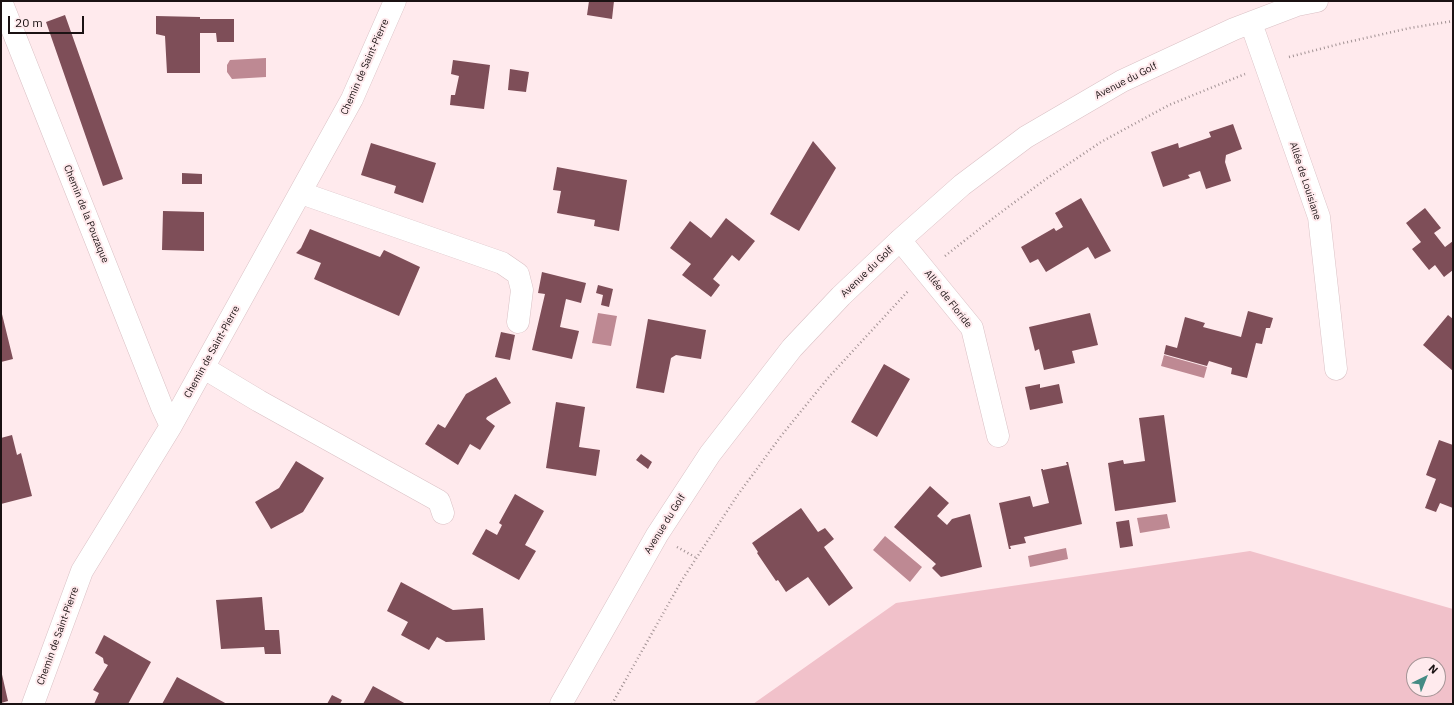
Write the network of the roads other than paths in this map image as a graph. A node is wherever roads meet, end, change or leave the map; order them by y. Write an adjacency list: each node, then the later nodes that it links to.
1 (1, 1): 10 (street, Chemin de la Pouzaque)
2 (395, 1): 5 (street, Chemin de Saint-Pierre)
3 (1317, 1): 4 (street, Avenue du Golf)
4 (1251, 23): 6 (street, Avenue du Golf); 9 (street, Allée de Louisiane)
5 (301, 193): 7 (street); 8 (street, Chemin de Saint-Pierre)
6 (900, 240): 11 (street, Allée de Floride); 14 (street, Avenue du Golf)
7 (518, 322)
8 (204, 368): 10 (street, Chemin de Saint-Pierre); 12 (street)
9 (1336, 369)
10 (172, 426): 13 (street, Chemin de Saint-Pierre)
11 (998, 436)
12 (443, 513)
13 (33, 704)
14 (561, 704)

